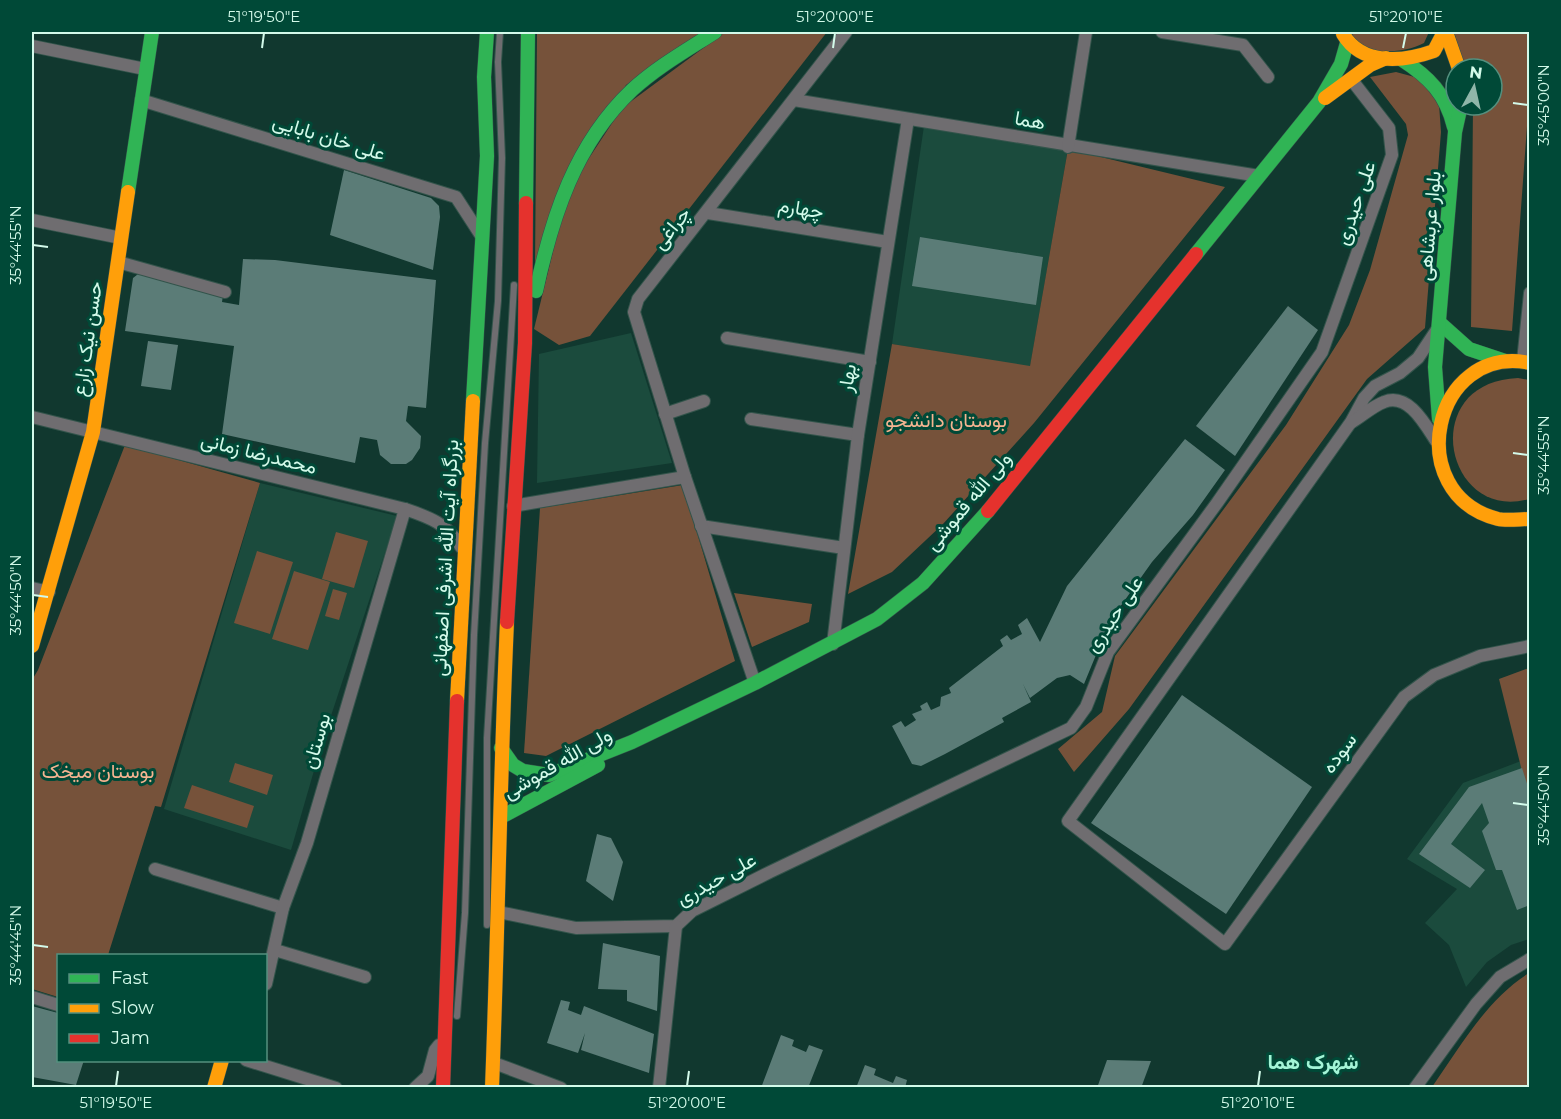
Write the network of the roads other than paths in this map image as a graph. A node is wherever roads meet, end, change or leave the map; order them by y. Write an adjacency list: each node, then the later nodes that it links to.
1 (152, 32): 15 (main road, حسن نیک زارع)
2 (500, 32): 82 (lane)
3 (528, 32): 39 (main road)
4 (715, 32): 39 (main road)
5 (846, 32): 19 (street, چراغی)
6 (1086, 32): 24 (street)
7 (1162, 32): 16 (street)
8 (1445, 32): 12 (main road); 14 (main road)
9 (485, 35): 31 (main road, بزرگراه آیت الله اشرفی اصفهانی)
10 (1345, 37): 13 (main road); 20 (main road)
11 (32, 46): 15 (street)
12 (1454, 57)
13 (1386, 58): 14 (main road); 17 (main road)
14 (1401, 58): 23 (main road, بلوار عربشاهی)
15 (145, 69): 18 (main road, حسن نیک زارع)
16 (1268, 77)
17 (1351, 79): 20 (main road); 73 (street, علی حیدری)
18 (141, 100): 30 (main road, حسن نیک زارع); 31 (street, علی خان بابایی)
19 (794, 100): 22 (street, هما); 28 (street, چراغی)
20 (1319, 102): 26 (main road, ولی الله قموشی)
21 (1458, 117): 23 (main road, بلوار عربشاهی)
22 (908, 119): 24 (street, هما); 32 (street, بهار)
23 (1455, 132): 37 (main road, بلوار عربشاهی)
24 (1068, 147): 26 (street, هما)
25 (518, 152): 27 (lane)
26 (1259, 176): 63 (main road, ولی الله قموشی)
27 (518, 186)
28 (708, 213): 32 (street, چهارم); 44 (street, چراغی)
29 (32, 220): 30 (street)
30 (121, 238): 33 (main road, حسن نیک زارع)
31 (484, 239): 60 (main road, بزرگراه آیت الله اشرفی اصفهانی)
32 (888, 242): 41 (street, بهار)
33 (118, 262): 35 (street); 49 (main road, حسن نیک زارع)
34 (515, 277): 74 (lane)
35 (225, 292)
36 (1530, 293): 42 (street)
37 (1441, 324): 40 (main road); 47 (main road, بلوار عربشاهی); 48 (street)
38 (727, 338): 41 (street)
39 (525, 342): 53 (main road)
40 (1507, 361): 42 (main road); 47 (main road)
41 (870, 362): 50 (street, بهار)
42 (1526, 362)
43 (704, 401): 44 (street)
44 (665, 414): 52 (street, چراغی)
45 (32, 417): 49 (street, محمدرضا زمانی)
46 (751, 419): 50 (street)
47 (1439, 419): 51 (main road)
48 (1351, 422): 51 (street); 65 (street, سوده)
49 (93, 432): 54 (street, محمدرضا زمانی); 62 (main road, حسن نیک زارع)
50 (858, 435): 59 (street, بهار)
51 (1436, 441): 55 (main road)
52 (684, 477): 53 (street); 57 (street, چراغی)
53 (513, 506): 68 (main road)
54 (405, 509): 60 (street, محمدرضا زمانی); 71 (street, بوستان)
55 (1494, 518): 56 (main road); 58 (main road)
56 (1530, 519)
57 (701, 526): 59 (street); 66 (street, چراغی)
58 (1530, 534)
59 (844, 548): 63 (street, بهار)
60 (463, 551): 82 (main road, بزرگراه آیت الله اشرفی اصفهانی)
61 (32, 588): 62 (street)
62 (49, 592): 64 (main road, حسن نیک زارع)
63 (833, 644): 66 (main road, ولی الله قموشی)
64 (32, 646)
65 (1530, 646)
66 (755, 683): 67 (main road, ولی الله قموشی)
67 (632, 742): 68 (main road, ولی الله قموشی); 69 (main road, ولی الله قموشی)
68 (501, 748): 69 (main road)
69 (501, 818): 72 (main road)
70 (155, 869): 71 (street)
71 (283, 908): 75 (street, بوستان)
72 (499, 912): 73 (street, علی حیدری); 85 (main road)
73 (676, 926): 95 (street)
74 (488, 936)
75 (275, 950): 78 (street); 79 (street, بوستان)
76 (1530, 959): 96 (street)
77 (488, 971): 92 (lane)
78 (365, 977)
79 (267, 980)
80 (32, 997): 81 (street)
81 (57, 1005)
82 (451, 1033): 89 (street); 90 (main road, بزرگراه آیت الله اشرفی اصفهانی)
83 (221, 1062): 87 (main road)
84 (252, 1062): 88 (street)
85 (494, 1063): 93 (main road); 94 (street)
86 (452, 1075): 91 (lane)
87 (214, 1088)
88 (336, 1088)
89 (415, 1088)
90 (443, 1088)
91 (449, 1088)
92 (488, 1088)
93 (492, 1088)
94 (561, 1088)
95 (659, 1088)
96 (1415, 1088)

